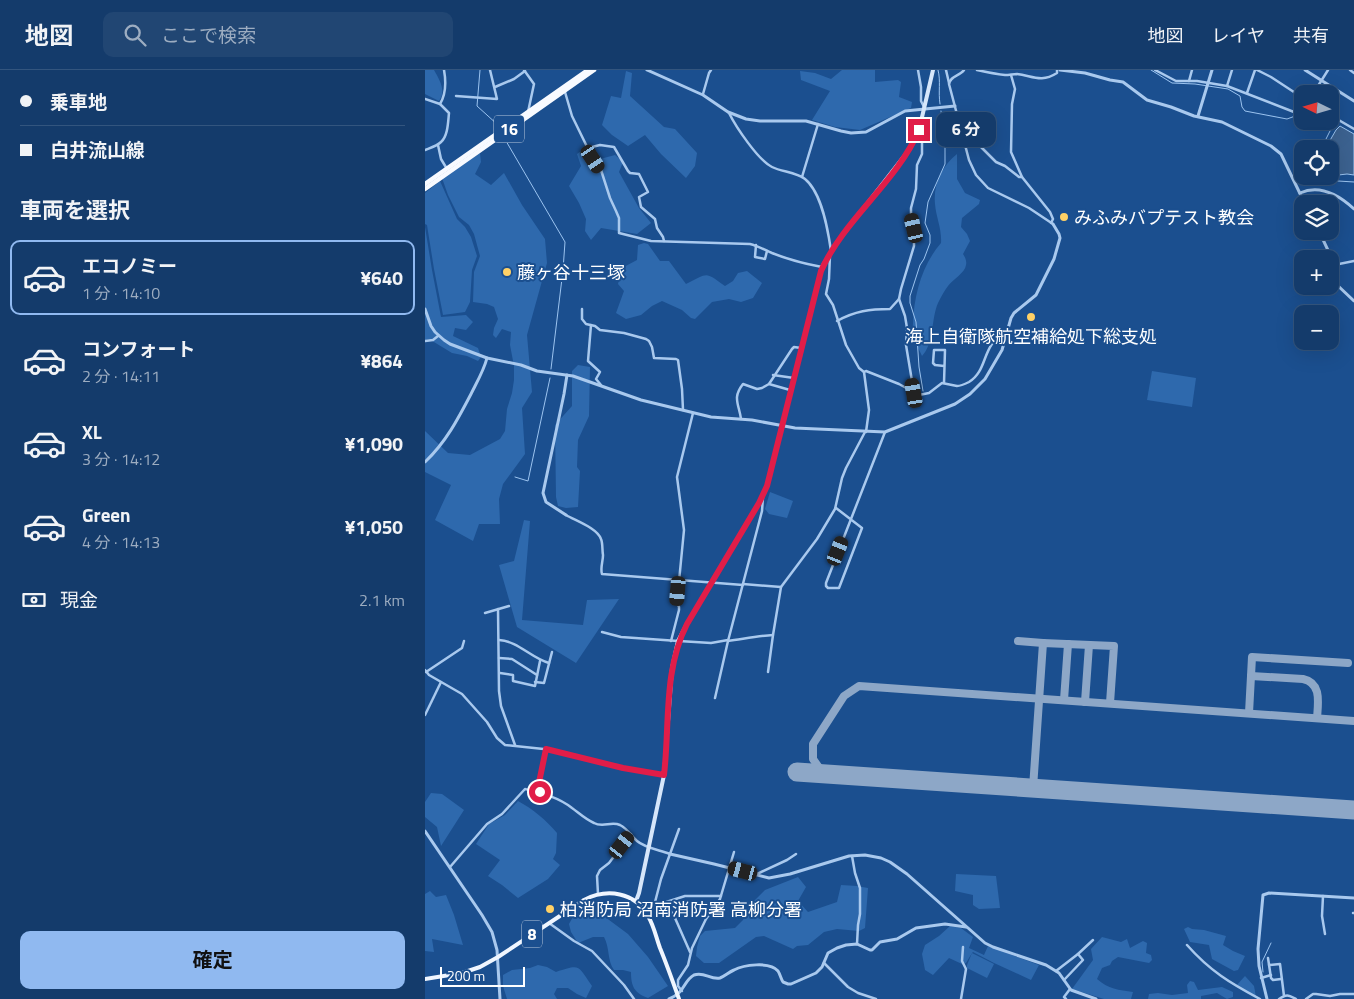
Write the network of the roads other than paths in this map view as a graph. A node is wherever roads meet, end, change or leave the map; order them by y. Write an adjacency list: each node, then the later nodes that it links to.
1 (444, 70): 38 (street)
2 (490, 70): 30 (street)
3 (587, 70): 31 (highway, 16)
4 (594, 70): 31 (highway, 16)
5 (647, 70): 34 (street)
6 (711, 70): 34 (street)
7 (918, 70): 40 (street)
8 (933, 70): 40 (main road)
9 (946, 70): 26 (street)
10 (964, 70): 26 (street)
11 (977, 70): 23 (street)
12 (1059, 70): 23 (street); 44 (street)
13 (1155, 70): 24 (street)
14 (1193, 70): 24 (street)
15 (1212, 70): 27 (street)
16 (1232, 70): 29 (street)
17 (1256, 70): 32 (street); 33 (street)
18 (1305, 70): 25 (street)
19 (1328, 70): 25 (street)
20 (1350, 70): 22 (street)
21 (525, 71): 30 (street); 41 (street)
22 (1354, 73)
23 (1011, 75): 55 (street)
24 (1189, 81): 27 (street)
25 (1321, 81): 28 (street); 37 (street)
26 (949, 84): 39 (street)
27 (1208, 84): 29 (street); 44 (street)
28 (1319, 85)
29 (1227, 86): 33 (street)
30 (495, 87): 35 (street)
31 (564, 89): 41 (highway, 16); 51 (street); 57 (highway, 16)
32 (1294, 92)
33 (1247, 93): 43 (street)
34 (703, 95): 42 (street)
35 (456, 96)
36 (425, 99): 38 (street)
37 (1354, 101)
38 (440, 104): 50 (street)
39 (955, 106): 40 (street); 49 (street)
40 (924, 108): 46 (street); 48 (main road)
41 (528, 112): 53 (highway, 16)
42 (728, 112): 46 (street); 54 (street)
43 (1294, 112)
44 (1198, 116): 58 (street)
45 (1339, 120): 47 (street)
46 (818, 124): 54 (street)
47 (1354, 129)
48 (919, 130): 64 (main road); 69 (street)
49 (962, 132): 55 (street); 60 (street)
50 (438, 144): 52 (street); 53 (street)
51 (588, 148): 61 (street); 61 (street)
52 (425, 150)
53 (447, 169): 56 (highway, 16)
54 (802, 177): 64 (street)
55 (1022, 177): 60 (street)
56 (425, 184)
57 (425, 189)
58 (1300, 193): 59 (street)
59 (1354, 209)
60 (1052, 223): 75 (street)
61 (664, 242): 62 (street)
62 (756, 245): 63 (street); 63 (street)
63 (767, 251): 67 (street)
64 (830, 252): 67 (main road); 73 (street)
65 (1354, 261): 66 (street)
66 (1339, 264)
67 (822, 267): 78 (main road)
68 (1339, 287): 70 (street)
69 (899, 299): 73 (street); 89 (street)
70 (1354, 301)
71 (425, 309): 76 (street)
72 (582, 309): 74 (street)
73 (837, 321): 81 (street)
74 (591, 325): 87 (street); 90 (street)
75 (1006, 333): 85 (street); 95 (street)
76 (439, 336): 77 (street); 79 (street)
77 (425, 340)
78 (801, 348): 83 (street); 84 (main road)
79 (487, 358): 82 (street); 96 (street)
80 (944, 366): 80 (street); 85 (street)
81 (864, 372): 89 (street); 94 (street)
82 (567, 375): 87 (street); 99 (street)
83 (773, 376): 84 (street); 86 (street)
84 (794, 378): 88 (main road)
85 (943, 383): 89 (street)
86 (769, 384): 88 (street); 92 (street)
87 (602, 386): 90 (street)
88 (791, 390): 93 (main road)
89 (914, 393)
90 (683, 410): 91 (street)
91 (693, 413): 92 (street); 101 (street)
92 (741, 419): 93 (street)
93 (782, 425): 94 (street); 97 (main road)
94 (866, 432): 95 (street); 98 (street)
95 (885, 432): 100 (street)
96 (425, 462)
97 (763, 495): 102 (main road); 103 (street)
98 (836, 508): 100 (street); 104 (street)
99 (566, 515): 101 (street)
100 (851, 519): 100 (street)
101 (679, 580): 102 (street); 113 (street)
102 (711, 583): 103 (street); 114 (main road)
103 (743, 585): 104 (street); 111 (street)
104 (781, 587): 109 (street)
105 (509, 606): 106 (street)
106 (498, 609): 107 (street); 110 (street)
107 (485, 613)
108 (602, 632): 113 (street)
109 (773, 635): 111 (street); 120 (street)
110 (499, 640): 116 (street); 117 (street)
111 (728, 640): 114 (street); 125 (street)
112 (464, 641): 119 (street)
113 (671, 641): 114 (street)
114 (679, 641): 129 (main road)
115 (552, 652): 118 (street)
116 (499, 658): 121 (street); 122 (street)
117 (540, 661): 118 (street); 122 (street)
118 (549, 663): 124 (street)
119 (426, 671): 123 (street)
120 (769, 672)
121 (500, 673): 124 (street); 127 (street)
122 (537, 675): 124 (street)
123 (441, 682): 126 (street); 127 (street)
124 (535, 682)
125 (715, 698)
126 (425, 715)
127 (516, 746): 128 (street)
128 (546, 749): 129 (street); 130 (street)
129 (664, 775): 134 (main road)
130 (537, 792): 133 (street); 139 (street)
131 (679, 829): 136 (street)
132 (425, 831): 139 (street)
133 (631, 834): 134 (street); 142 (street)
134 (649, 847): 136 (street); 146 (main road)
135 (734, 852): 140 (street)
136 (670, 854): 140 (street); 148 (street)
137 (796, 854): 141 (street)
138 (853, 856): 141 (street); 151 (street); 154 (street)
139 (450, 867): 159 (street)
140 (729, 867): 141 (street); 143 (street)
141 (755, 875)
142 (598, 894): 146 (main road, 8); 150 (main road, 8)
143 (721, 896): 147 (street); 157 (street)
144 (1323, 896): 145 (street); 152 (street); 165 (street)
145 (1354, 898)
146 (636, 901): 149 (main road)
147 (665, 902): 148 (street); 157 (street)
148 (654, 906): 149 (street)
149 (647, 914): 173 (main road)
150 (549, 922): 159 (main road, 8); 175 (street)
151 (967, 927): 154 (street); 163 (street)
152 (1325, 934)
153 (1093, 940): 158 (street)
154 (857, 944): 161 (street)
155 (1187, 945): 181 (street)
156 (963, 947): 178 (street)
157 (690, 952): 170 (street)
158 (1078, 954): 163 (street); 168 (street)
159 (498, 957): 166 (main road, 8); 174 (street)
160 (1268, 958): 162 (street)
161 (823, 963): 170 (street); 177 (street)
162 (1269, 965): 164 (street); 167 (street)
163 (1056, 971): 168 (street)
164 (1271, 975): 165 (street); 167 (street)
165 (1261, 978): 182 (street)
166 (425, 979)
167 (1282, 979): 172 (street)
168 (1064, 980): 169 (street)
169 (1070, 989): 179 (street); 180 (street)
170 (682, 991): 173 (street)
171 (1354, 994): 185 (street)
172 (1285, 996): 183 (street); 184 (street)
173 (679, 997): 176 (street)
174 (500, 999)
175 (634, 999)
176 (669, 999)
177 (876, 999)
178 (961, 999)
179 (1066, 999)
180 (1096, 999)
181 (1260, 999)
182 (1267, 999)
183 (1279, 999)
184 (1296, 999)
185 (1306, 999)

